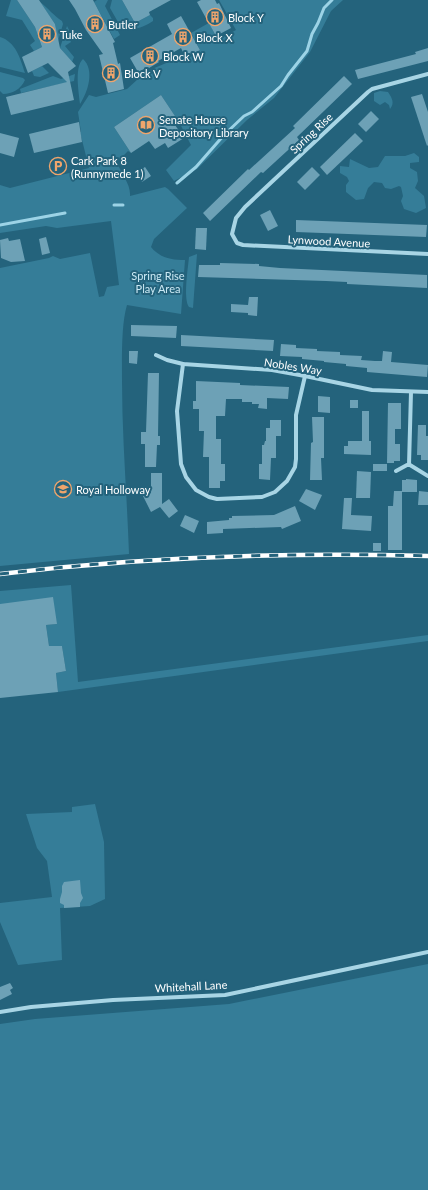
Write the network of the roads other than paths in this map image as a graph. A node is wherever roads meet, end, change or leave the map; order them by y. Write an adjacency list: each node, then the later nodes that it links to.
1 (428, 74): 2 (street, Spring Rise)
2 (233, 237): 3 (street, Lynwood Avenue)
3 (428, 254)
4 (156, 355): 5 (street, Nobles Way)
5 (183, 364): 6 (street, Nobles Way); 6 (street)
6 (305, 376): 7 (street, Nobles Way)
7 (411, 392): 8 (street, Nobles Way); 9 (street)
8 (428, 392)
9 (409, 465): 10 (street); 11 (street)
10 (396, 471)
11 (428, 476)
12 (428, 952): 13 (street, Whitehall Lane)
13 (0, 1012)

